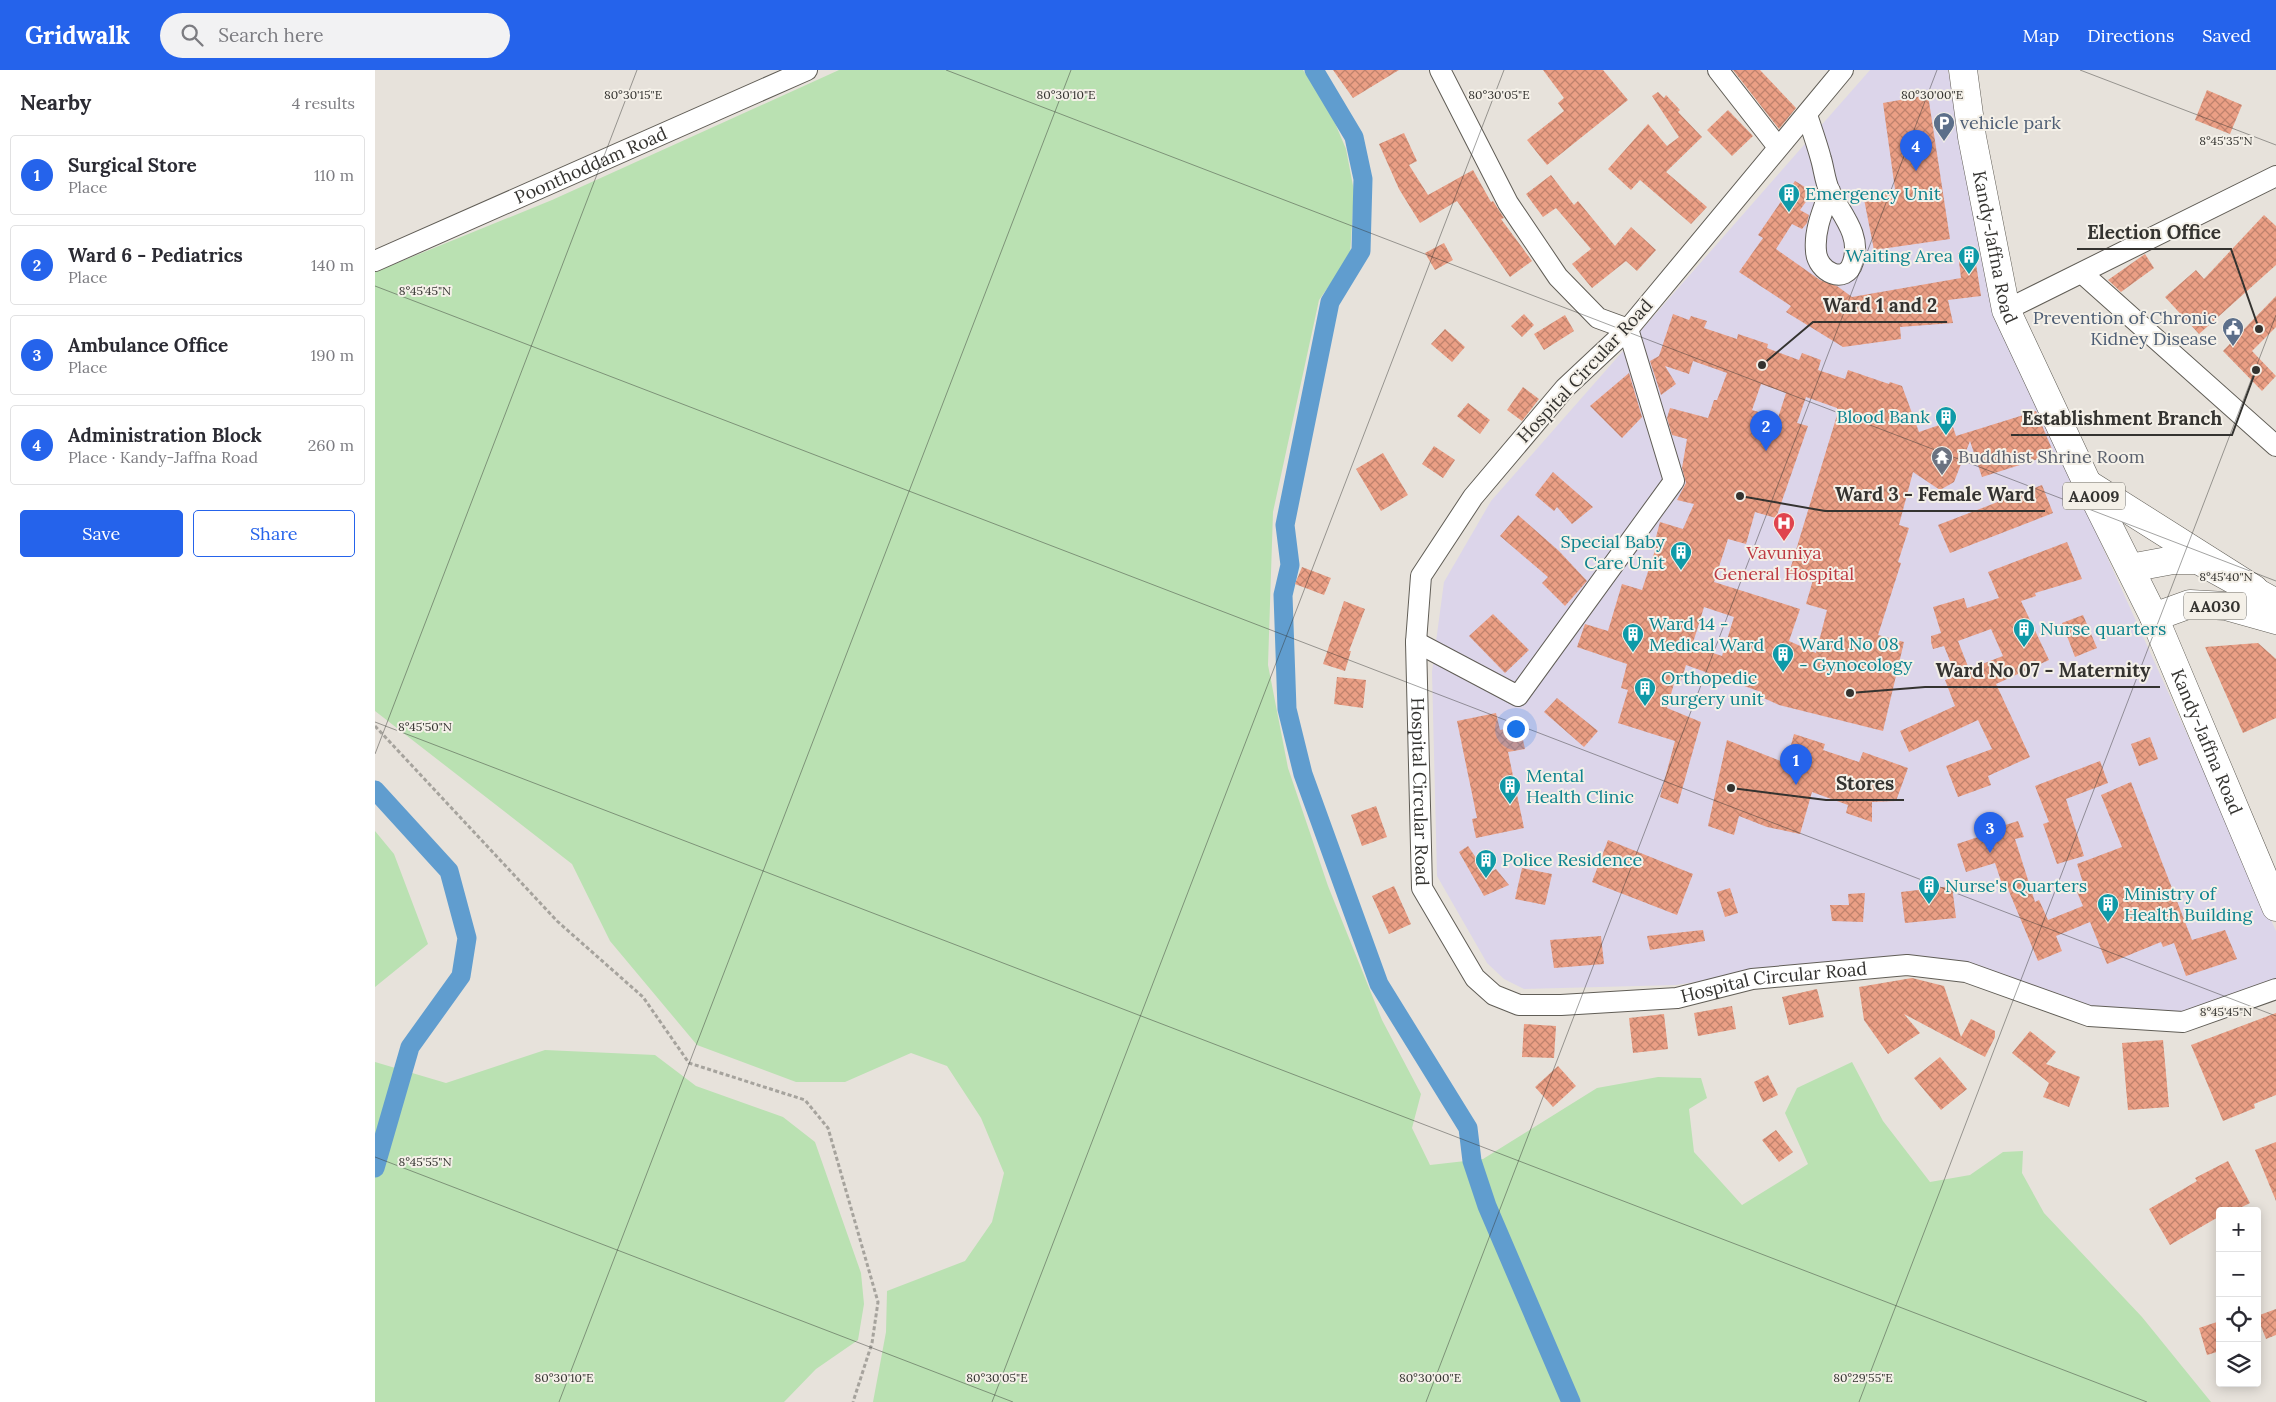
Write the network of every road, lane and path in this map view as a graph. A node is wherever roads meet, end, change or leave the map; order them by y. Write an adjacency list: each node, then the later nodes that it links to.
1 (807, 70): 10 (street, Poonthoddam Road)
2 (1440, 70): 13 (street)
3 (1718, 70): 7 (street)
4 (1843, 70): 6 (street, Hospital Circular Road)
5 (1963, 70): 12 (highway, Kandy-Jaffna Road / AA009)
6 (1807, 115): 7 (street, Hospital Circular Road); 9 (street)
7 (1778, 147): 13 (street, Hospital Circular Road)
8 (2276, 176): 11 (street)
9 (1830, 191)
10 (375, 261)
11 (2083, 274): 12 (street); 14 (street)
12 (2007, 310): 15 (highway, Kandy-Jaffna Road / AA009)
13 (1628, 328): 20 (street, Hospital Circular Road); 20 (street)
14 (2276, 446)
15 (2087, 483): 16 (highway, Kandy-Jaffna Road / AA009); 17 (highway)
16 (2130, 568): 17 (highway, AA030); 18 (highway, Kandy-Jaffna Road / AA009)
17 (2265, 596)
18 (2154, 617): 19 (highway, AA030); 22 (highway, Kandy-Jaffna Road / AA009)
19 (2276, 620)
20 (1416, 642): 23 (street, Hospital Circular Road)
21 (375, 726): 24 (path)
22 (2276, 907)
23 (2276, 989)
24 (853, 1402)

